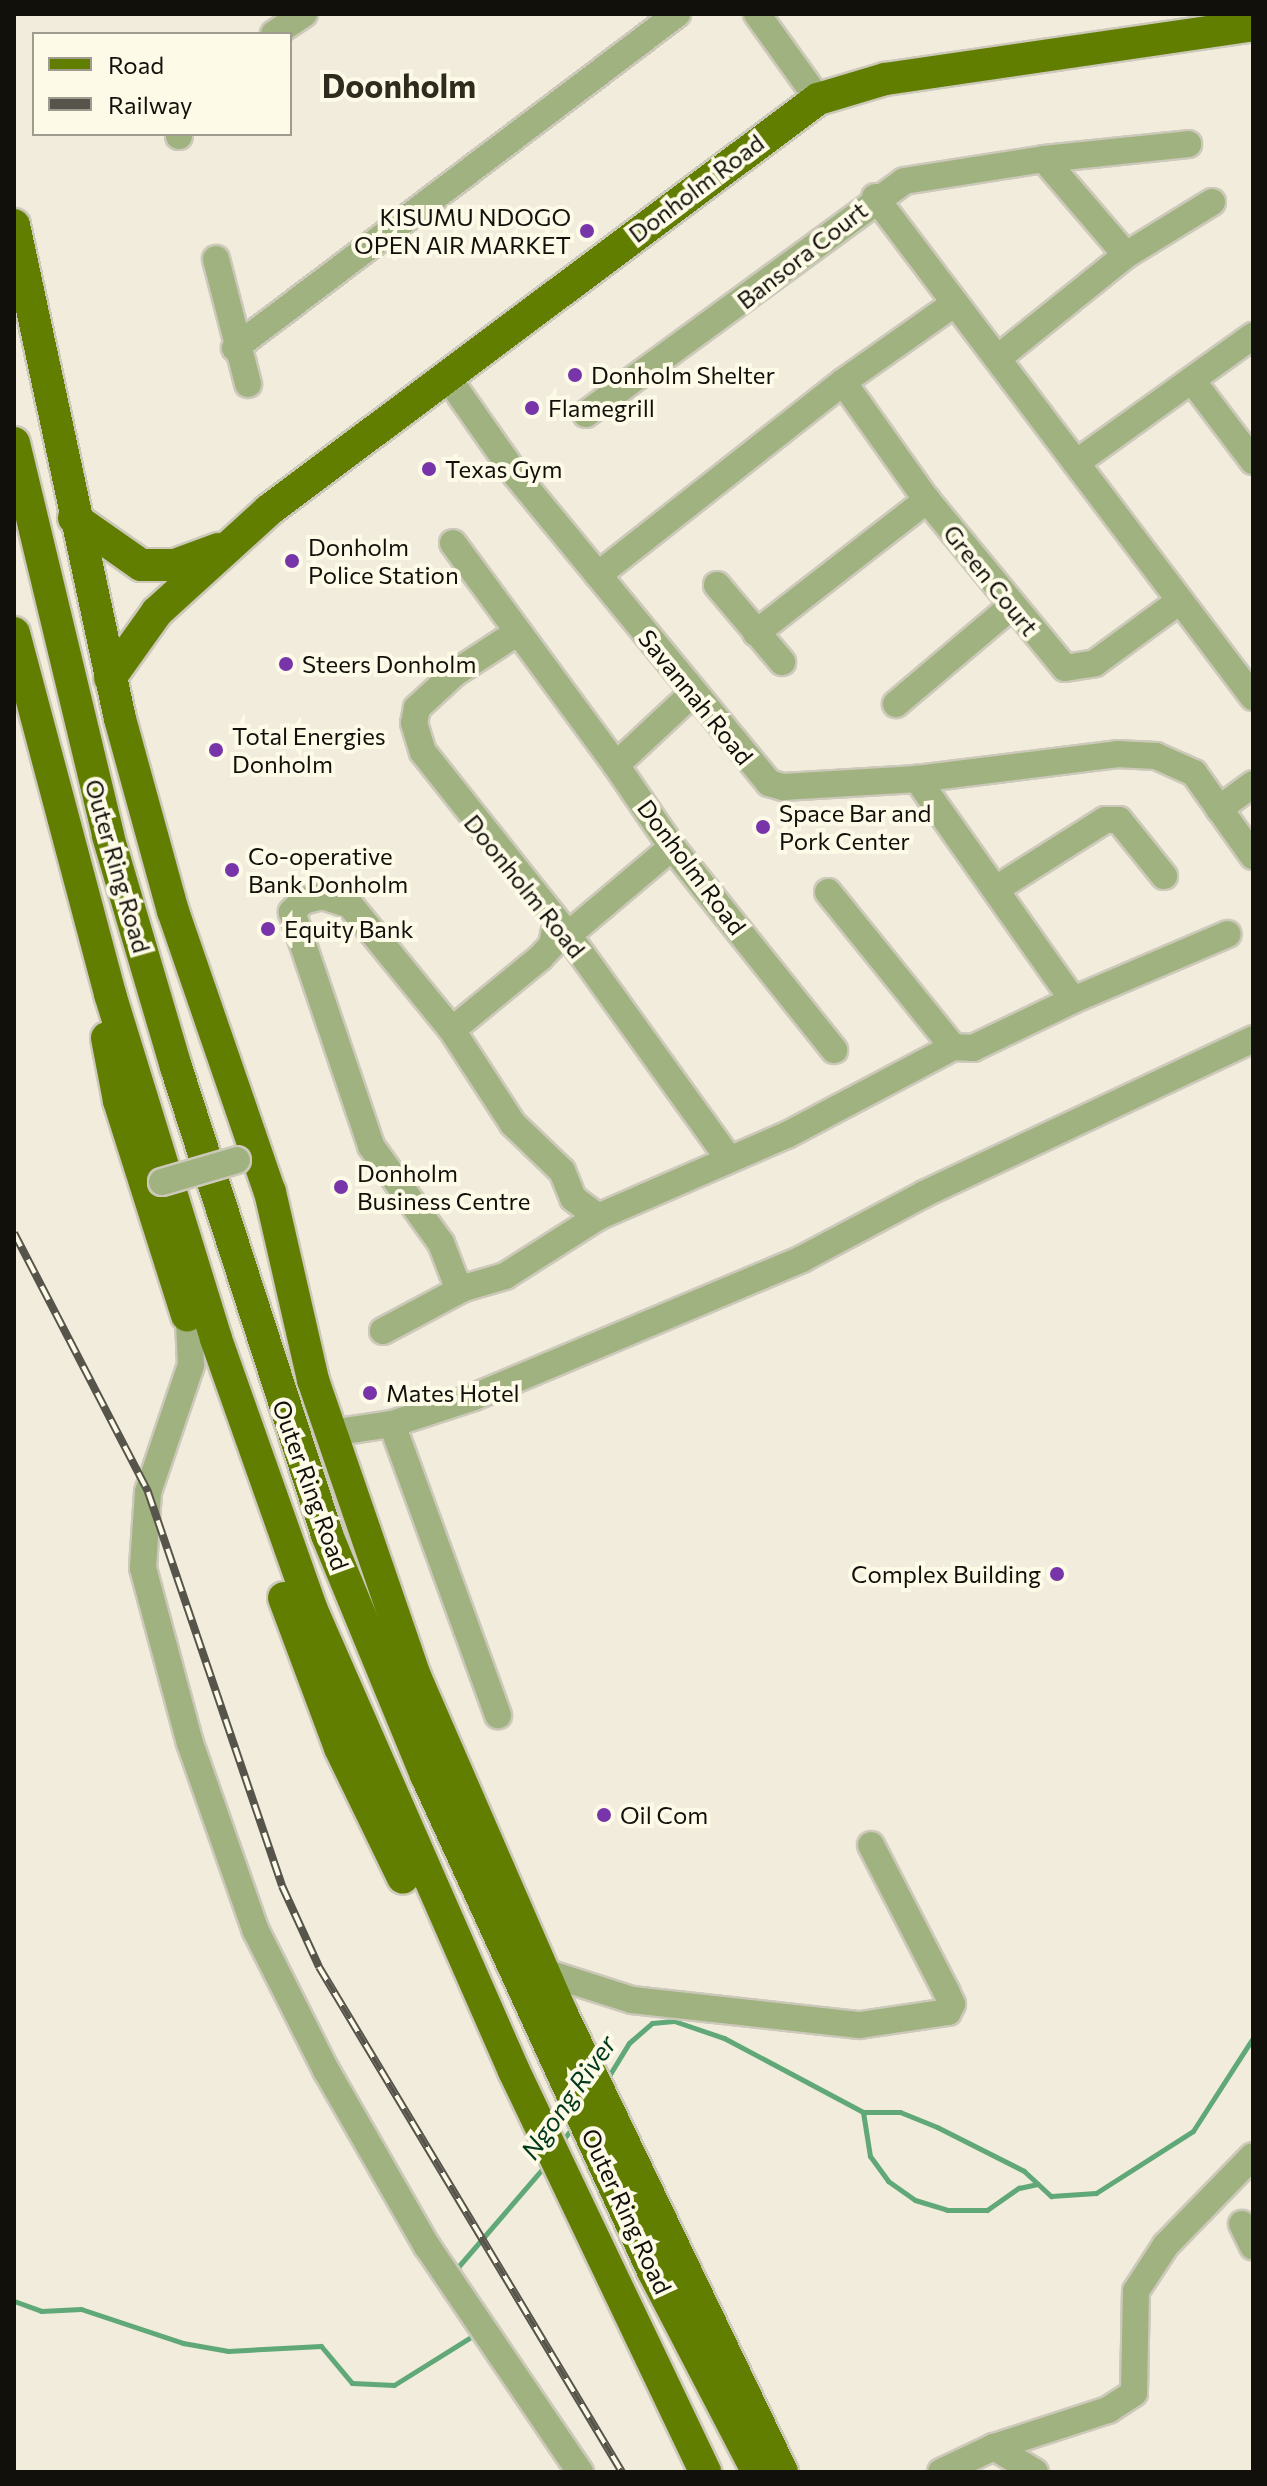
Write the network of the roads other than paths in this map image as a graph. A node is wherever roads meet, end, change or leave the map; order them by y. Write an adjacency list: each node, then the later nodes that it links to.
1 (304, 14): 5 (street)
2 (677, 14): 16 (street)
3 (757, 14): 6 (street)
4 (1253, 25): 6 (main road, Donholm Road)
5 (277, 32)
6 (818, 99): 18 (main road, Donholm Road)
7 (1188, 144): 8 (street, Bansora Court)
8 (1044, 159): 9 (street, Bansora Court); 12 (street)
9 (875, 197): 14 (street); 22 (street, Bansora Court)
10 (1212, 202): 12 (street)
11 (15, 237): 27 (main road)
12 (1126, 255): 17 (street)
13 (216, 259): 16 (street)
14 (955, 303): 17 (street); 19 (street)
15 (1253, 336): 20 (street)
16 (235, 348): 21 (street)
17 (998, 358): 25 (street)
18 (446, 375): 29 (main road, Donholm Road); 30 (street, Savannah Road)
19 (843, 382): 26 (street, Green Court); 30 (street)
20 (1194, 383): 24 (street); 25 (street)
21 (248, 384)
22 (586, 414)
23 (14, 443): 72 (main road, Outer Ring Road)
24 (1253, 461)
25 (1076, 463): 32 (street)
26 (927, 500): 33 (street, Green Court); 36 (street)
27 (74, 518): 29 (main road); 38 (main road)
28 (453, 543): 34 (street, Donholm Road)
29 (224, 547): 38 (main road)
30 (598, 575): 39 (street, Savannah Road)
31 (717, 585): 36 (street)
32 (1177, 603): 33 (street, Green Court); 41 (street)
33 (1012, 606): 42 (street)
34 (518, 632): 43 (street, Donholm Road); 52 (street, Doonholm Road)
35 (14, 633): 70 (main road, Outer Ring Road)
36 (756, 633): 37 (street)
37 (782, 662)
38 (110, 678): 59 (main road)
39 (692, 694): 43 (street); 44 (street, Savannah Road)
40 (14, 696): 61 (main road, Outer Ring Road)
41 (1253, 697)
42 (896, 704)
43 (616, 765): 47 (street, Donholm Road)
44 (917, 779): 46 (street, Savannah Road); 50 (street)
45 (1253, 784): 46 (street)
46 (1219, 809): 48 (street)
47 (672, 847): 52 (street); 58 (street, Donholm Road)
48 (1253, 856)
49 (1164, 876): 50 (street)
50 (996, 889): 54 (street)
51 (828, 892): 57 (street)
52 (562, 930): 55 (street); 60 (street, Doonholm Road)
53 (1228, 934): 54 (street)
54 (1073, 1000): 57 (street)
55 (452, 1030): 62 (street); 63 (street)
56 (1253, 1039): 66 (street)
57 (953, 1047): 60 (street)
58 (834, 1050)
59 (248, 1157): 61 (street, bridge); 67 (main road)
60 (729, 1159): 62 (street)
61 (153, 1184): 64 (main road, Outer Ring Road)
62 (598, 1217): 63 (street)
63 (464, 1288): 65 (street)
64 (189, 1322): 70 (main road, Outer Ring Road); 78 (street)
65 (383, 1331)
66 (392, 1424): 67 (street); 68 (street)
67 (331, 1433): 71 (main road)
68 (498, 1715)
69 (871, 1845): 71 (street)
70 (448, 1926): 79 (main road, Outer Ring Road)
71 (544, 1972): 72 (main road)
72 (552, 2018): 73 (main road)
73 (611, 2149): 75 (main road); 76 (main road, Outer Ring Road)
74 (1253, 2156): 77 (street)
75 (695, 2298): 76 (main road); 81 (main road)
76 (687, 2338): 80 (main road, Outer Ring Road)
77 (994, 2447): 82 (street); 83 (street)
78 (580, 2472)
79 (705, 2472)
80 (757, 2472)
81 (782, 2472)
82 (941, 2472)
83 (1035, 2472)

